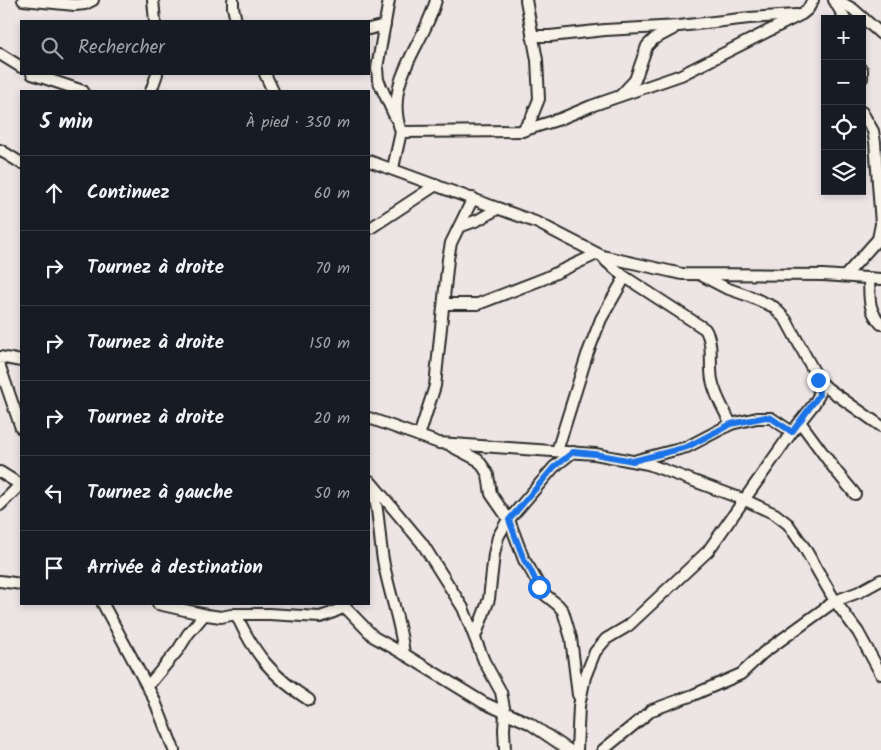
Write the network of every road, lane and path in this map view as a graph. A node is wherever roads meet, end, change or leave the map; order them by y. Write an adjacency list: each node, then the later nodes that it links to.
1 (23, 0): 2 (street)
2 (93, 0)
3 (153, 0): 12 (street)
4 (233, 0): 13 (street)
5 (389, 0): 14 (street)
6 (436, 0): 28 (street)
7 (526, 0): 18 (street)
8 (812, 0): 10 (street)
9 (839, 1): 11 (street); 17 (street)
10 (802, 14): 15 (street); 27 (street)
11 (843, 15)
12 (155, 20)
13 (235, 20)
14 (385, 25): 16 (street); 28 (street)
15 (679, 26): 18 (street); 27 (street)
16 (370, 29)
17 (881, 34)
18 (532, 36): 30 (street)
19 (0, 54): 20 (street)
20 (20, 66)
21 (35, 75): 24 (street)
22 (157, 75): 25 (street)
23 (265, 75): 26 (street)
24 (80, 90)
25 (151, 90)
26 (273, 90)
27 (620, 96): 30 (street)
28 (396, 118): 31 (street)
29 (866, 119): 37 (street)
30 (522, 131): 31 (street)
31 (400, 132): 35 (street)
32 (0, 150): 34 (street)
33 (370, 161): 35 (street)
34 (20, 162)
35 (393, 168): 36 (street)
36 (436, 185): 38 (street); 41 (street)
37 (880, 191): 42 (street)
38 (473, 198): 39 (street); 40 (street)
39 (498, 208): 40 (street); 43 (street)
40 (459, 227): 49 (street)
41 (370, 228)
42 (880, 238): 46 (street)
43 (600, 255): 44 (street); 45 (street); 49 (street)
44 (698, 274): 46 (street); 54 (street)
45 (625, 276): 57 (street); 63 (street)
46 (845, 276): 47 (street)
47 (869, 278): 48 (street); 50 (street)
48 (881, 279)
49 (444, 304): 61 (street)
50 (881, 324)
51 (0, 357): 52 (street)
52 (20, 362)
53 (0, 367): 58 (street)
54 (818, 380): 56 (street); 59 (street)
55 (370, 418): 61 (street)
56 (800, 422): 60 (street); 70 (street)
57 (731, 424): 60 (street); 65 (street)
58 (20, 425)
59 (881, 426)
60 (792, 432): 71 (street)
61 (419, 436): 62 (street)
62 (446, 444): 63 (street); 73 (street)
63 (557, 451): 64 (street)
64 (573, 452): 65 (street); 73 (street)
65 (633, 461): 71 (street)
66 (0, 472): 68 (street)
67 (370, 480): 83 (street); 84 (street)
68 (20, 484)
69 (20, 486): 72 (street)
70 (855, 494)
71 (745, 500): 77 (street); 88 (street)
72 (0, 505)
73 (509, 520): 83 (street); 88 (street)
74 (881, 580): 77 (street)
75 (0, 581): 76 (street)
76 (20, 584)
77 (836, 600): 85 (street); 94 (street)
78 (104, 605): 86 (street)
79 (343, 605): 81 (street); 84 (street)
80 (170, 606): 82 (street)
81 (236, 614): 82 (street); 87 (street)
82 (204, 615): 86 (street)
83 (474, 637): 89 (street)
84 (404, 654): 89 (street)
85 (881, 674)
86 (147, 687): 90 (street)
87 (309, 700)
88 (579, 706): 93 (street)
89 (506, 713): 91 (street); 92 (street)
90 (174, 750)
91 (505, 750)
92 (569, 750)
93 (577, 750)
94 (603, 750)

